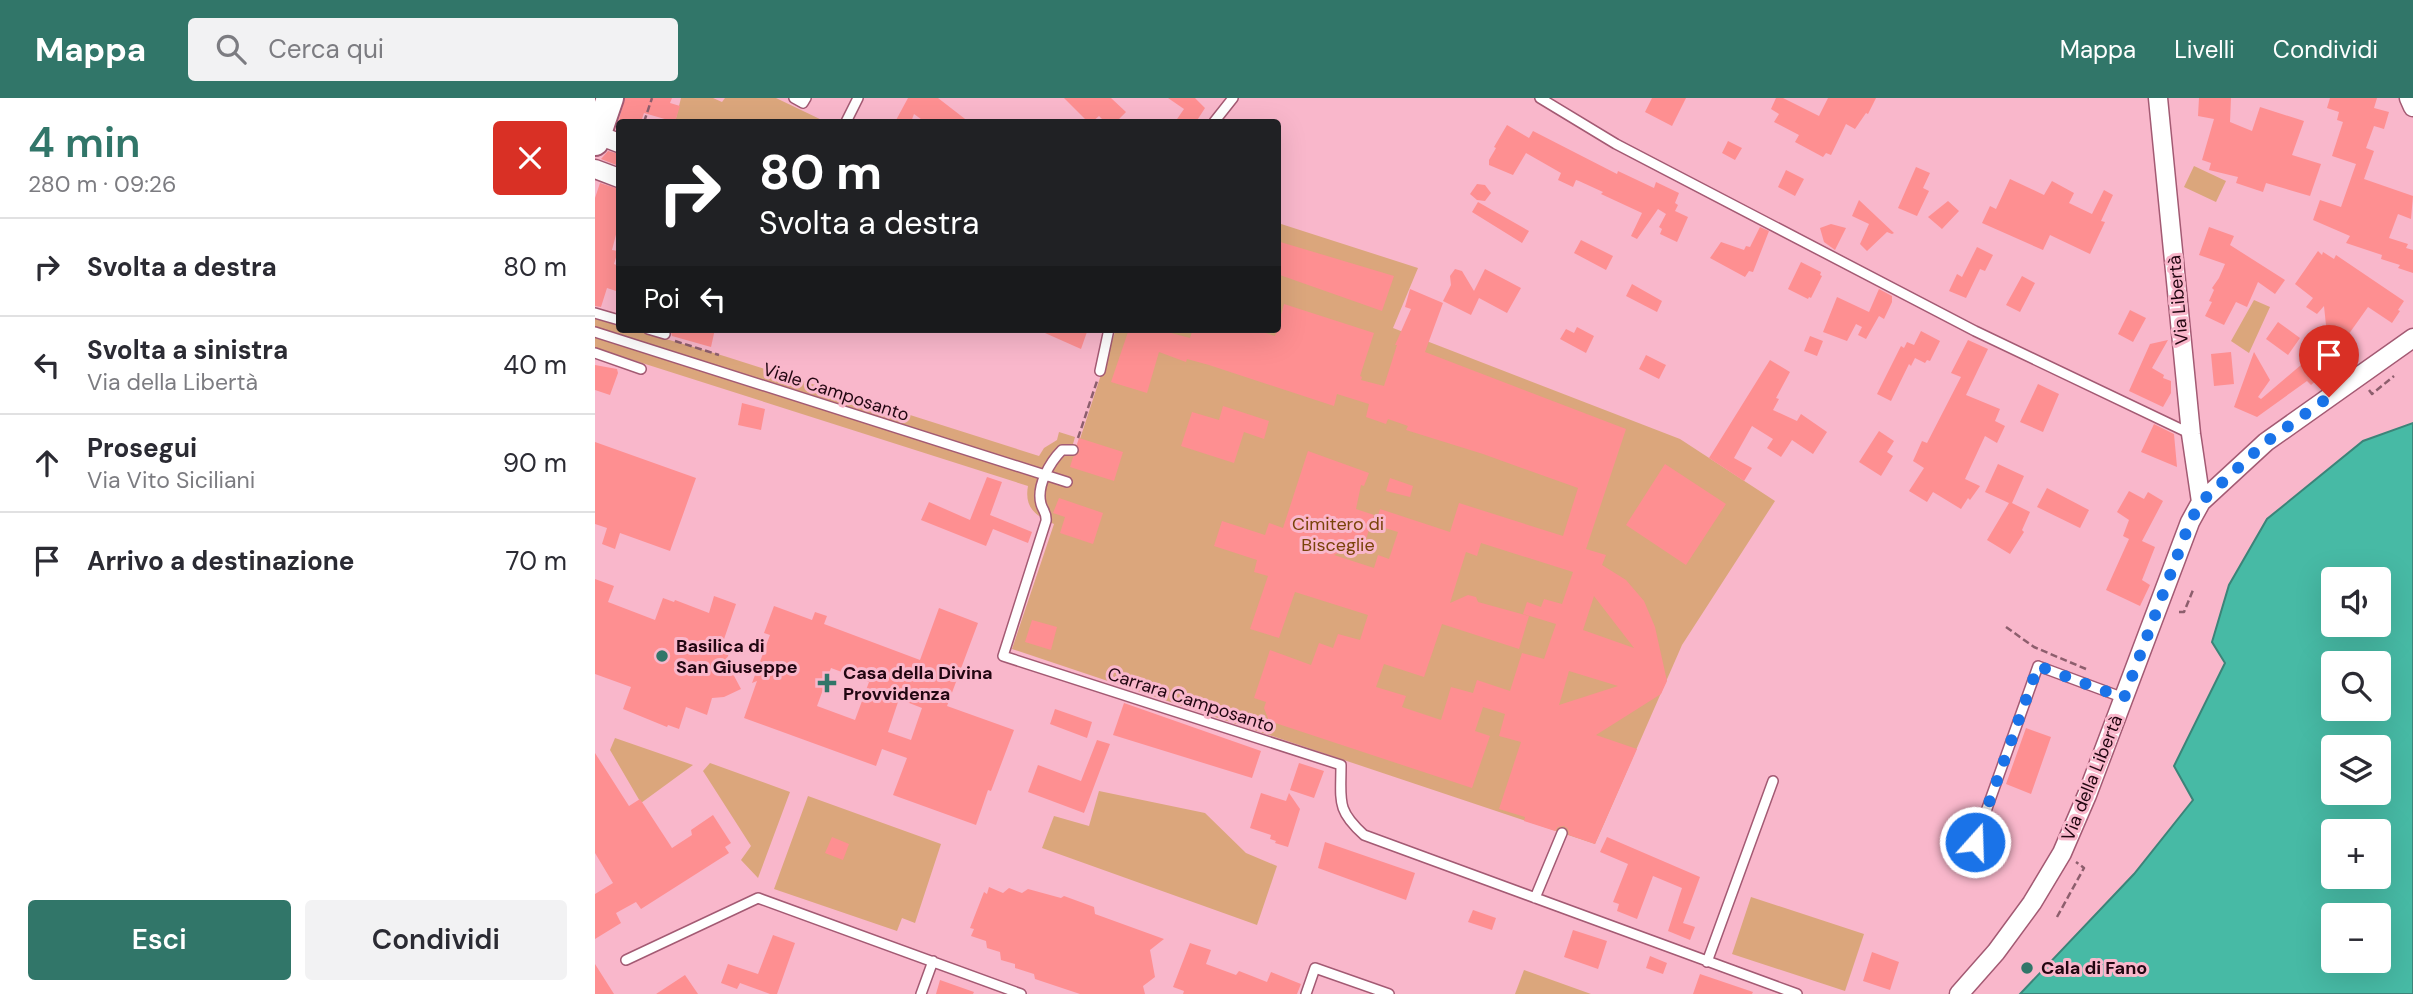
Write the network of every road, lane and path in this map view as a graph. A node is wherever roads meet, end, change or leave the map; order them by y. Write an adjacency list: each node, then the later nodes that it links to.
1 (610, 98): 14 (street)
2 (652, 98): 11 (path)
3 (794, 98): 4 (lane)
4 (806, 98)
5 (1233, 98): 13 (lane)
6 (1540, 98): 30 (lane)
7 (2158, 98): 30 (street, Via Libertà)
8 (2409, 98): 10 (street)
9 (854, 100): 12 (lane)
10 (2413, 107)
11 (646, 119)
12 (847, 119)
13 (1216, 119)
14 (601, 136)
15 (595, 169): 16 (street)
16 (616, 177)
17 (595, 313): 18 (lane)
18 (616, 319)
19 (595, 332): 32 (lane, Viale Camposanto)
20 (662, 333): 22 (lane)
21 (1108, 333): 27 (lane)
22 (666, 334): 25 (path)
23 (2413, 338): 34 (street)
24 (595, 354): 26 (lane)
25 (719, 355)
26 (641, 369)
27 (1100, 371): 31 (path)
28 (2394, 376): 29 (path)
29 (2368, 387)
30 (2191, 434): 34 (street, Via Libertà)
31 (1074, 447): 32 (lane)
32 (1046, 475): 33 (lane, Viale Camposanto); 44 (lane, Carrara Camposanto)
33 (1067, 482)
34 (2201, 502): 39 (street, Via della Libertà)
35 (2193, 590): 36 (path)
36 (2179, 612)
37 (2006, 627): 38 (path)
38 (2093, 672)
39 (2124, 698): 42 (lane); 43 (street, Via della Libertà)
40 (1773, 781): 48 (lane)
41 (1562, 833): 44 (lane)
42 (1975, 842)
43 (2062, 853): 45 (path); 54 (street, Via della Libertà)
44 (1535, 898): 48 (lane, Carrara Camposanto)
45 (2057, 917)
46 (626, 960): 47 (lane)
47 (933, 961): 49 (lane); 50 (lane)
48 (1707, 962): 53 (lane, Carrara Camposanto)
49 (921, 994)
50 (1021, 994)
51 (1306, 994): 52 (lane)
52 (1389, 994)
53 (1797, 994)
54 (1959, 994)

